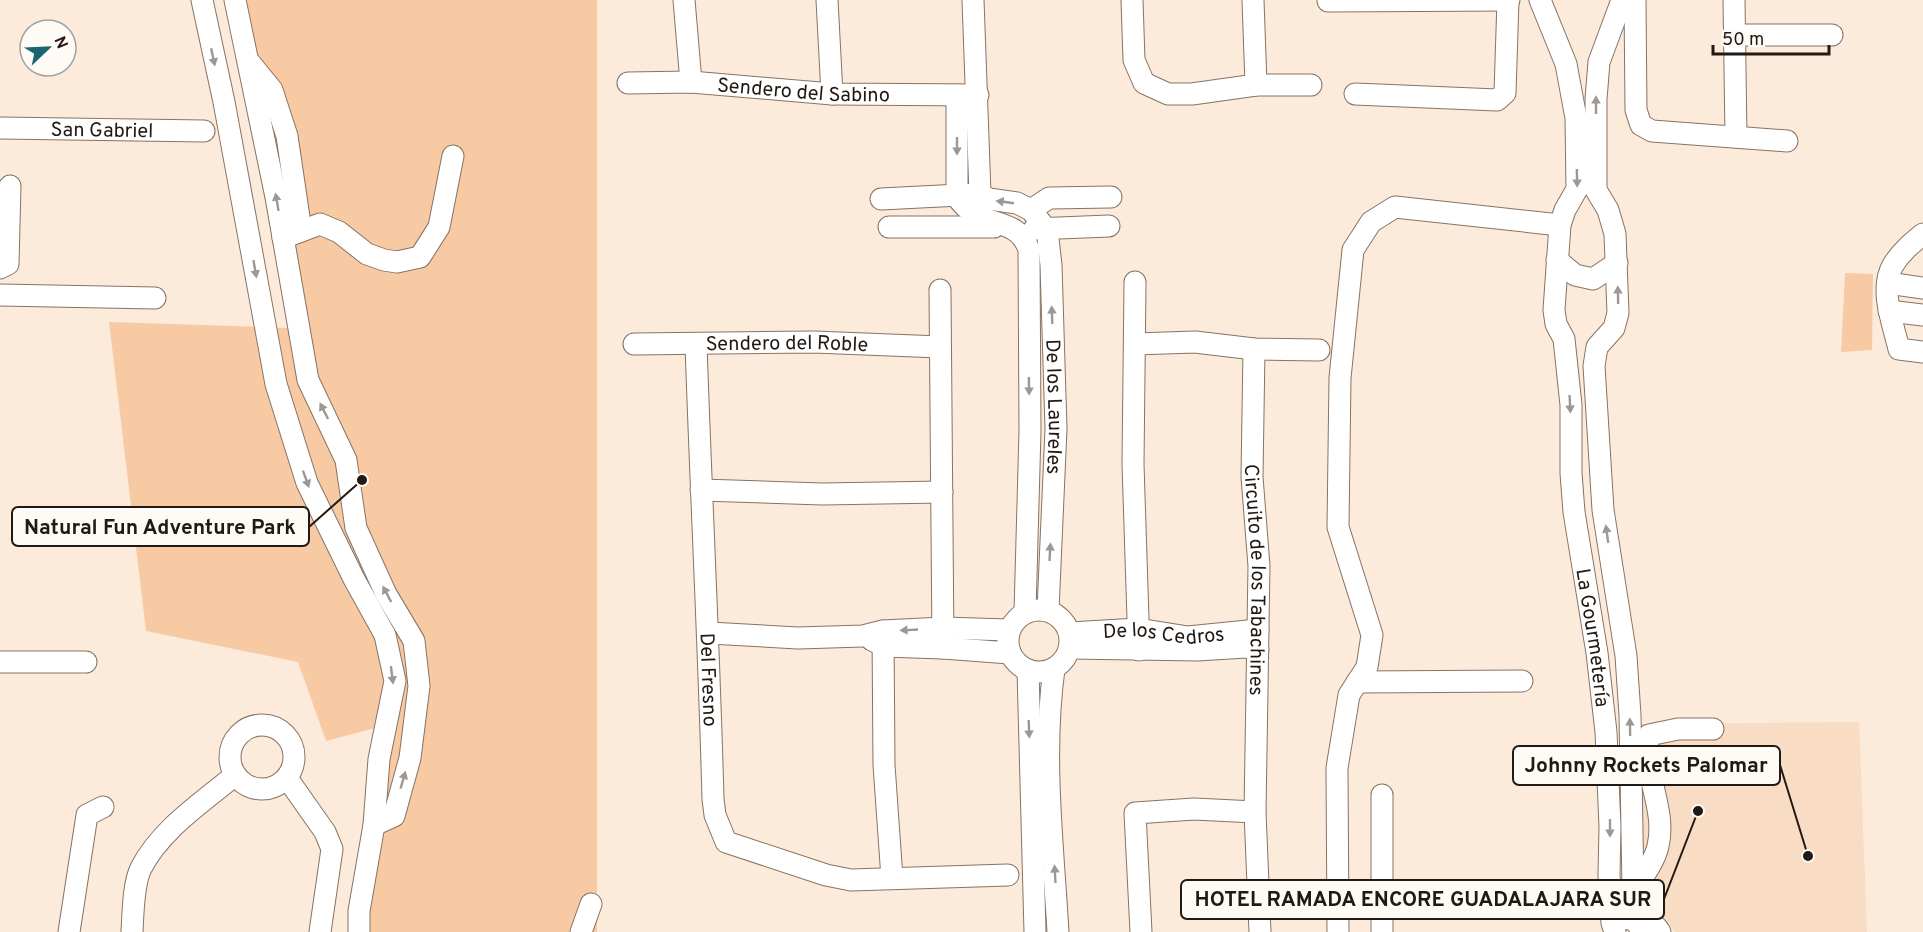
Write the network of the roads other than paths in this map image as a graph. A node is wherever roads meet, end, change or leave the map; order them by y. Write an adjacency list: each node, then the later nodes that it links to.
1 (202, 0): 93 (street, one-way to 93)
2 (235, 0): 44 (street)
3 (684, 0): 19 (street)
4 (827, 0): 23 (street)
5 (973, 0): 26 (street)
6 (1132, 0): 21 (street)
7 (1253, 0): 21 (street)
8 (1423, 0): 9 (street); 14 (street)
9 (1508, 0): 24 (street)
10 (1540, 0): 18 (street, La Gourmetería)
11 (1622, 0): 17 (street)
12 (1635, 0): 29 (street)
13 (1734, 0): 15 (street)
14 (1328, 1)
15 (1734, 35): 16 (street); 29 (street)
16 (1832, 35)
17 (1599, 62): 18 (street); 46 (street, one-way to 17)
18 (1566, 64): 38 (street, La Gourmetería, one-way to 38)
19 (691, 82): 20 (street, Sendero del Sabino); 23 (street, Sendero del Sabino)
20 (628, 83)
21 (1256, 85): 22 (street)
22 (1311, 85)
23 (832, 94): 25 (street, Sendero del Sabino)
24 (1355, 94)
25 (957, 95): 26 (street, Sendero del Sabino); 34 (street, one-way to 34)
26 (978, 95): 33 (street)
27 (0, 128): 28 (street, San Gabriel)
28 (204, 130)
29 (1736, 137): 30 (street)
30 (1787, 141)
31 (453, 156): 44 (street)
32 (10, 186): 47 (street)
33 (980, 194): 34 (street); 37 (street, one-way to 33)
34 (957, 197): 36 (street); 41 (street)
35 (1111, 197): 37 (street)
36 (881, 200)
37 (1031, 210): 42 (street)
38 (1560, 225): 45 (street, La Gourmetería); 83 (street)
39 (1109, 226): 42 (street)
40 (889, 227): 41 (street)
41 (1014, 228): 42 (street); 68 (street, De los Laureles, one-way to 68)
42 (1047, 230): 67 (street, De los Laureles, one-way to 42)
43 (1923, 234): 49 (street)
44 (292, 235): 93 (street, one-way to 44)
45 (1557, 260): 46 (street); 60 (street, La Gourmetería)
46 (1617, 263): 61 (street, one-way to 46)
47 (0, 268)
48 (1136, 282): 58 (street)
49 (1888, 283): 50 (street); 54 (street)
50 (1923, 288)
51 (940, 290): 59 (street)
52 (0, 295): 53 (street)
53 (154, 298)
54 (1889, 311): 55 (street); 64 (street)
55 (1923, 315)
56 (634, 344): 57 (street, Sendero del Roble)
57 (696, 344): 59 (street, Sendero del Roble); 65 (street, Del Fresno)
58 (1135, 344): 62 (street); 69 (street)
59 (940, 346): 66 (street)
60 (1563, 346): 61 (street); 89 (street, La Gourmetería, one-way to 89)
61 (1597, 347): 88 (street, La Gourmetería, one-way to 61)
62 (1254, 349): 63 (street); 75 (street, Circuito de los Tabachines)
63 (1319, 350)
64 (1923, 352)
65 (701, 490): 66 (street); 71 (street, Del Fresno)
66 (942, 492): 73 (street)
67 (1048, 610): 68 (street); 74 (street)
68 (1025, 612): 70 (street)
69 (1138, 629): 74 (street, De los Cedros); 75 (street, De los Cedros); 76 (street)
70 (1009, 630): 73 (street); 77 (street)
71 (709, 633): 72 (street); 95 (street, Del Fresno)
72 (877, 638): 73 (street); 95 (street)
73 (943, 638): 77 (street)
74 (1070, 640): 76 (street, De los Cedros); 80 (street)
75 (1258, 640): 76 (street, De los Cedros); 92 (street, Circuito de los Tabachines)
76 (1139, 650)
77 (1010, 653): 81 (street)
78 (0, 662): 79 (street)
79 (86, 662)
80 (1054, 669): 81 (street); 106 (street, one-way to 80)
81 (1028, 670): 105 (street, one-way to 105)
82 (1522, 681): 83 (street)
83 (1357, 682): 109 (street)
84 (1713, 729): 87 (street)
85 (235, 775): 86 (street); 86 (street); 101 (street)
86 (287, 778): 102 (street)
87 (1653, 779): 88 (street); 96 (street)
88 (1631, 781): 89 (street); 96 (street, La Gourmetería)
89 (1609, 784): 99 (street, La Gourmetería, one-way to 99)
90 (1382, 795): 110 (street)
91 (103, 807): 100 (street)
92 (1255, 812): 107 (street); 108 (street, Circuito de los Tabachines)
93 (374, 825): 103 (street)
94 (1008, 874): 95 (street, Del Fresno)
95 (892, 878)
96 (1633, 891): 98 (street, La Gourmetería)
97 (591, 904): 104 (street)
98 (1638, 925): 99 (street); 111 (street)
99 (1612, 929)
100 (69, 932)
101 (132, 932)
102 (320, 932)
103 (359, 932)
104 (581, 932)
105 (1035, 932)
106 (1058, 932)
107 (1141, 932)
108 (1260, 932)
109 (1338, 932)
110 (1382, 932)
111 (1660, 932)

